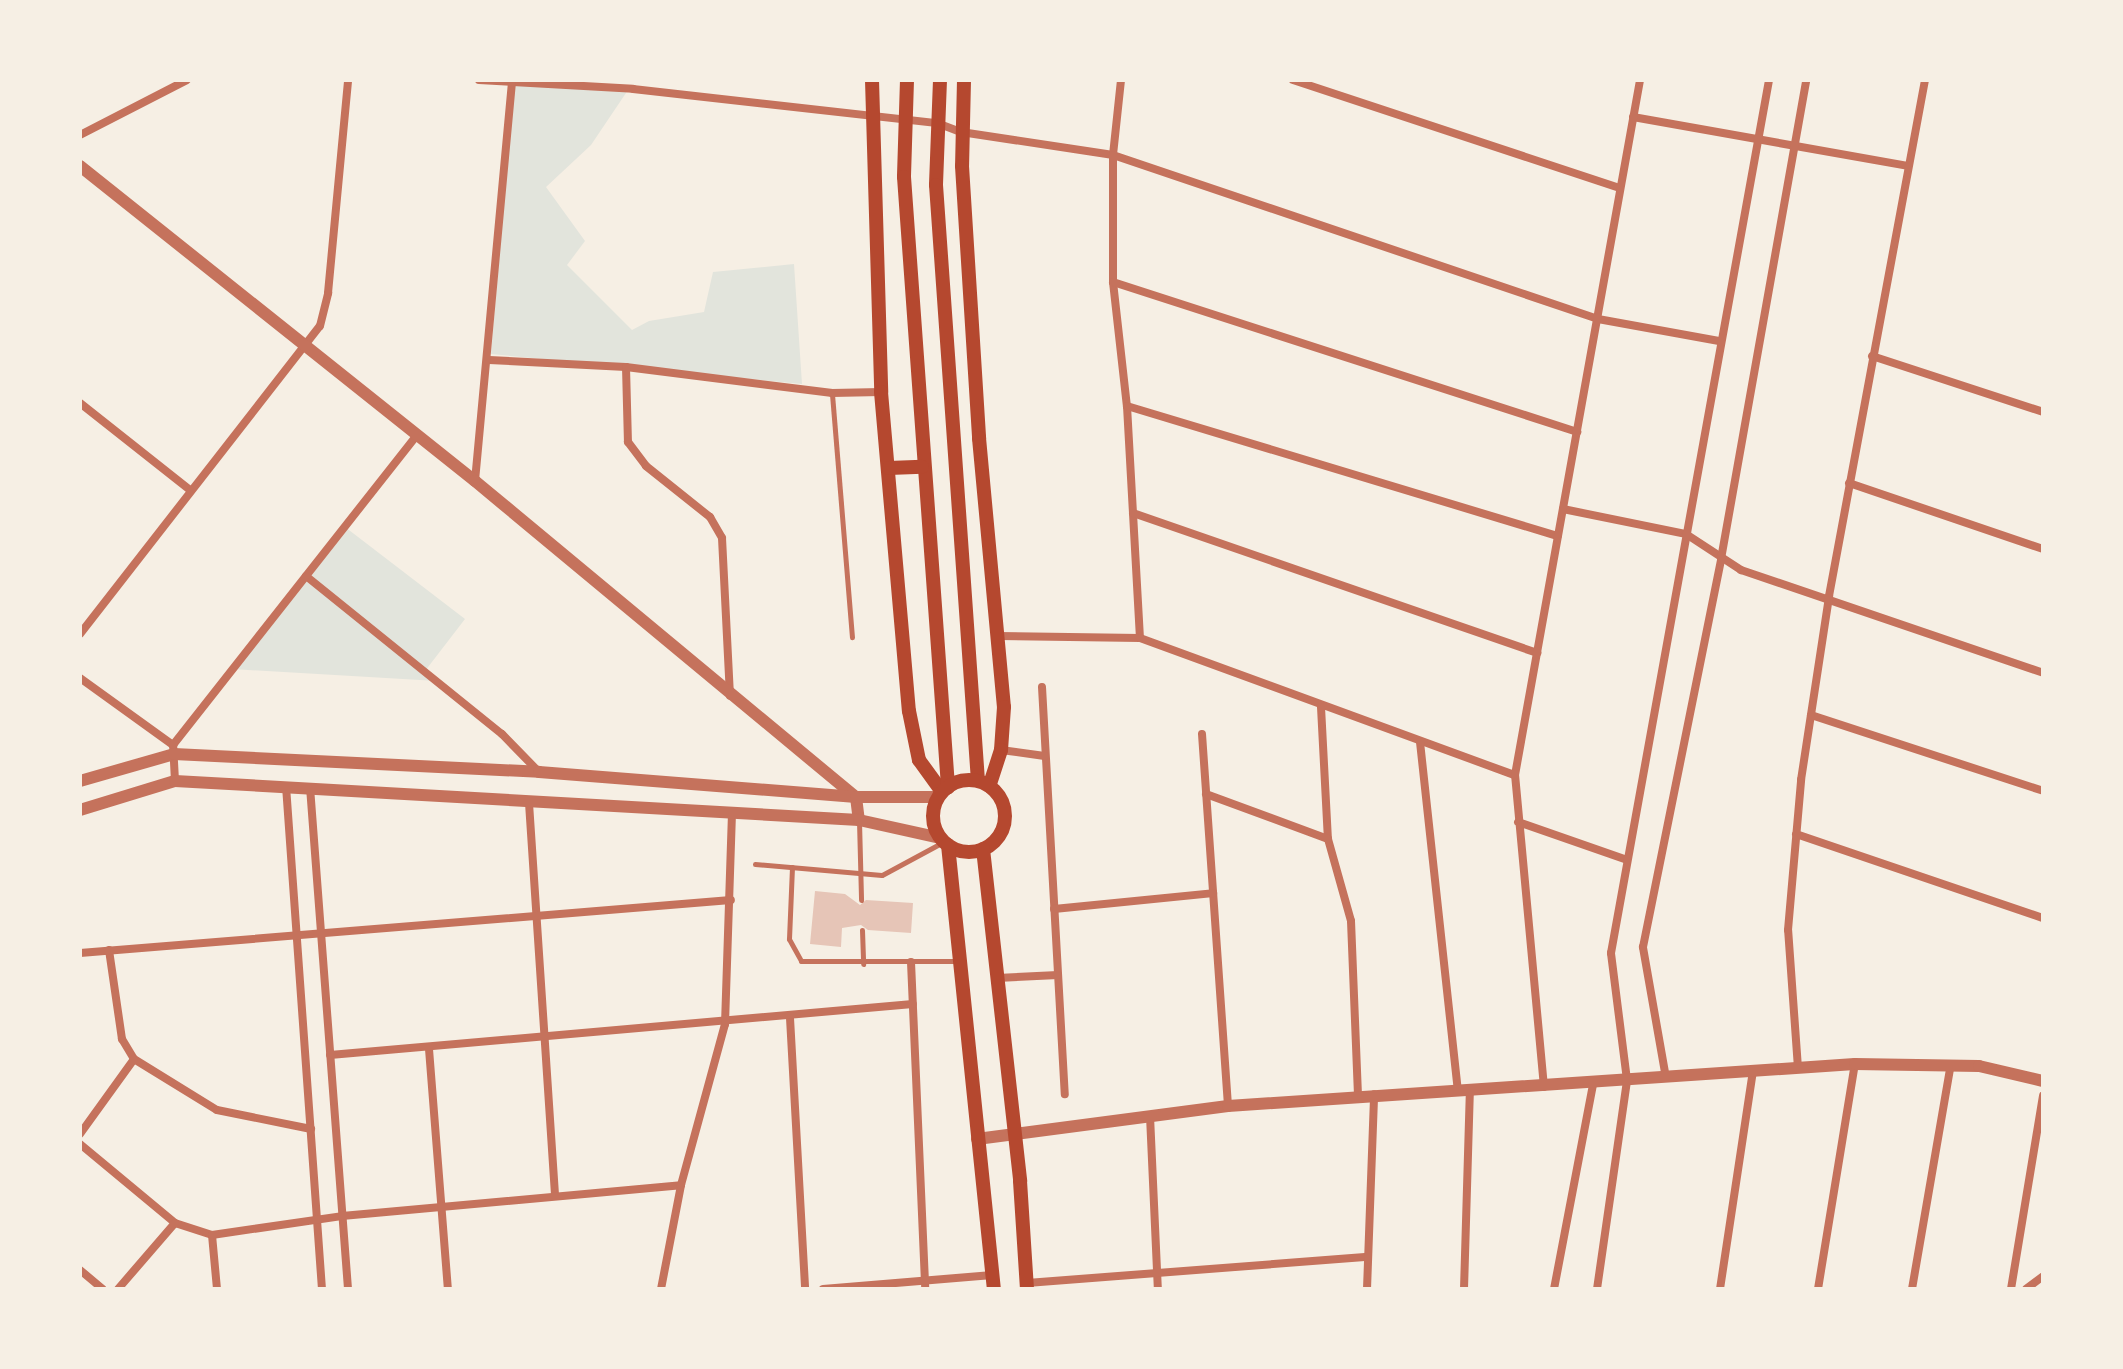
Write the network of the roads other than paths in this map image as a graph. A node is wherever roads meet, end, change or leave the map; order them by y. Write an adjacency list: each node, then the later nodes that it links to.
1 (187, 80): 20 (street)
2 (348, 80): 30 (street)
3 (479, 80): 14 (street)
4 (872, 80): 16 (main road)
5 (907, 80): 17 (main road)
6 (940, 80): 18 (main road)
7 (964, 80): 19 (main road)
8 (1121, 80): 23 (street)
9 (1293, 80): 26 (street)
10 (1640, 80): 15 (street)
11 (1769, 80): 21 (street)
12 (1806, 80): 22 (street)
13 (1925, 80): 25 (street)
14 (512, 82): 16 (street); 32 (street)
15 (1633, 117): 21 (street); 26 (street)
16 (871, 119): 17 (street); 34 (main road)
17 (904, 121): 18 (street); 41 (main road)
18 (937, 123): 19 (street); 74 (main road)
19 (961, 132): 23 (street); 55 (main road)
20 (80, 135)
21 (1757, 141): 22 (street); 29 (street)
22 (1794, 147): 25 (street); 51 (street)
23 (1113, 155): 27 (street); 28 (street)
24 (80, 166): 30 (street)
25 (1908, 166): 31 (street)
26 (1620, 188): 28 (street)
27 (1113, 282): 37 (street); 39 (street)
28 (1598, 319): 29 (street); 39 (street)
29 (1719, 341): 48 (street)
30 (305, 350): 40 (street); 45 (street)
31 (1872, 356): 38 (street); 44 (street)
32 (489, 360): 33 (street); 43 (street)
33 (626, 367): 35 (street); 62 (street)
34 (881, 392): 35 (street); 42 (main road)
35 (832, 393): 56 (lane)
36 (80, 403): 45 (street)
37 (1127, 406): 47 (street); 49 (street)
38 (2043, 412)
39 (1577, 432): 46 (street)
40 (416, 436): 43 (street); 52 (street)
41 (922, 467): 42 (main road); 78 (main road)
42 (889, 468): 78 (main road)
43 (475, 481): 62 (street)
44 (1849, 483): 50 (street); 53 (street)
45 (190, 490): 54 (street)
46 (1563, 509): 48 (street); 49 (street)
47 (1133, 513): 57 (street); 58 (street)
48 (1686, 534): 51 (street); 90 (street)
49 (1558, 536): 58 (street)
50 (2043, 549)
51 (1721, 559): 53 (street); 121 (street)
52 (306, 576): 67 (street); 70 (street)
53 (1829, 596): 59 (street); 64 (street)
54 (80, 634)
55 (998, 636): 57 (street); 68 (main road)
56 (852, 637)
57 (1140, 638): 63 (street)
58 (1537, 653): 71 (street)
59 (2043, 673)
60 (80, 678): 67 (street)
61 (1042, 687): 69 (street)
62 (730, 696): 80 (street)
63 (1321, 707): 66 (street); 87 (street)
64 (1811, 715): 77 (street); 86 (street)
65 (1202, 734): 79 (street)
66 (1420, 742): 71 (street); 126 (street)
67 (174, 749): 70 (street); 72 (street); 73 (street)
68 (1001, 750): 69 (street); 74 (main road)
69 (1045, 756): 97 (street)
70 (539, 772): 80 (street)
71 (1515, 775): 85 (street)
72 (80, 781)
73 (175, 781): 75 (street); 82 (street)
74 (984, 784): 78 (main road); 89 (main road)
75 (286, 785): 76 (street); 102 (street)
76 (310, 787): 81 (street); 101 (street)
77 (2043, 791)
78 (943, 792): 80 (street); 88 (main road)
79 (1206, 794): 87 (street); 94 (street)
80 (856, 797): 84 (street)
81 (529, 803): 83 (street); 98 (street)
82 (80, 810)
83 (732, 816): 84 (street); 95 (street)
84 (859, 820): 88 (street); 93 (lane)
85 (1518, 822): 90 (street); 125 (street)
86 (1796, 834): 99 (street); 119 (street)
87 (1328, 839): 130 (street)
88 (945, 842): 89 (main road); 93 (lane); 105 (main road)
89 (983, 849): 109 (main road)
90 (1627, 860): 122 (street)
91 (755, 864): 92 (lane)
92 (792, 867): 93 (lane); 107 (lane)
93 (861, 874): 96 (lane)
94 (1213, 893): 97 (street); 131 (street)
95 (731, 900): 98 (street); 112 (street)
96 (861, 900)
97 (1054, 909): 108 (street)
98 (537, 913): 101 (street); 113 (street)
99 (2043, 918)
100 (862, 930): 107 (lane)
101 (323, 933): 102 (street); 115 (street)
102 (298, 935): 103 (street); 133 (street)
103 (109, 950): 104 (street); 116 (street)
104 (80, 953)
105 (963, 961): 106 (lane); 136 (main road)
106 (911, 962): 107 (lane); 110 (street)
107 (863, 964)
108 (1058, 975): 109 (street); 127 (street)
109 (997, 978): 135 (main road)
110 (913, 1004): 111 (street); 150 (street)
111 (790, 1018): 112 (street); 159 (street)
112 (725, 1024): 113 (street); 138 (street)
113 (548, 1036): 114 (street); 139 (street)
114 (429, 1049): 115 (street); 140 (street)
115 (330, 1055): 141 (street)
116 (134, 1059): 133 (street); 134 (street)
117 (1855, 1064): 118 (street); 119 (street); 167 (street)
118 (1951, 1064): 123 (street); 168 (street)
119 (1798, 1068): 120 (street)
120 (1753, 1072): 121 (street); 166 (street)
121 (1666, 1078): 122 (street)
122 (1627, 1080): 124 (street); 165 (street)
123 (2043, 1081)
124 (1593, 1084): 125 (street); 164 (street)
125 (1544, 1088): 126 (street)
126 (1464, 1091): 128 (street); 163 (street)
127 (1065, 1094)
128 (1374, 1094): 130 (street); 145 (street)
129 (2043, 1096): 169 (street)
130 (1358, 1097): 131 (street)
131 (1228, 1106): 132 (street)
132 (1150, 1116): 135 (street); 147 (street)
133 (311, 1129): 142 (street)
134 (80, 1134)
135 (1015, 1134): 136 (street); 151 (main road)
136 (977, 1139): 149 (main road)
137 (80, 1144): 143 (street)
138 (681, 1185): 139 (street); 158 (street)
139 (555, 1193): 140 (street)
140 (440, 1207): 141 (street); 157 (street)
141 (342, 1216): 142 (street); 156 (street)
142 (316, 1219): 144 (street); 155 (street)
143 (175, 1223): 144 (street); 153 (street)
144 (212, 1235): 154 (street)
145 (1368, 1257): 147 (street); 162 (street)
146 (80, 1270): 152 (street)
147 (1158, 1276): 151 (street); 161 (street)
148 (2043, 1276): 170 (street)
149 (993, 1282): 150 (street)
150 (925, 1285): 160 (street)
151 (1027, 1286)
152 (103, 1289)
153 (118, 1289)
154 (217, 1289)
155 (322, 1289)
156 (348, 1289)
157 (448, 1289)
158 (661, 1289)
159 (805, 1289)
160 (823, 1289)
161 (1158, 1289)
162 (1367, 1289)
163 (1464, 1289)
164 (1554, 1289)
165 (1597, 1289)
166 (1720, 1289)
167 (1818, 1289)
168 (1912, 1289)
169 (2011, 1289)
170 (2026, 1289)

